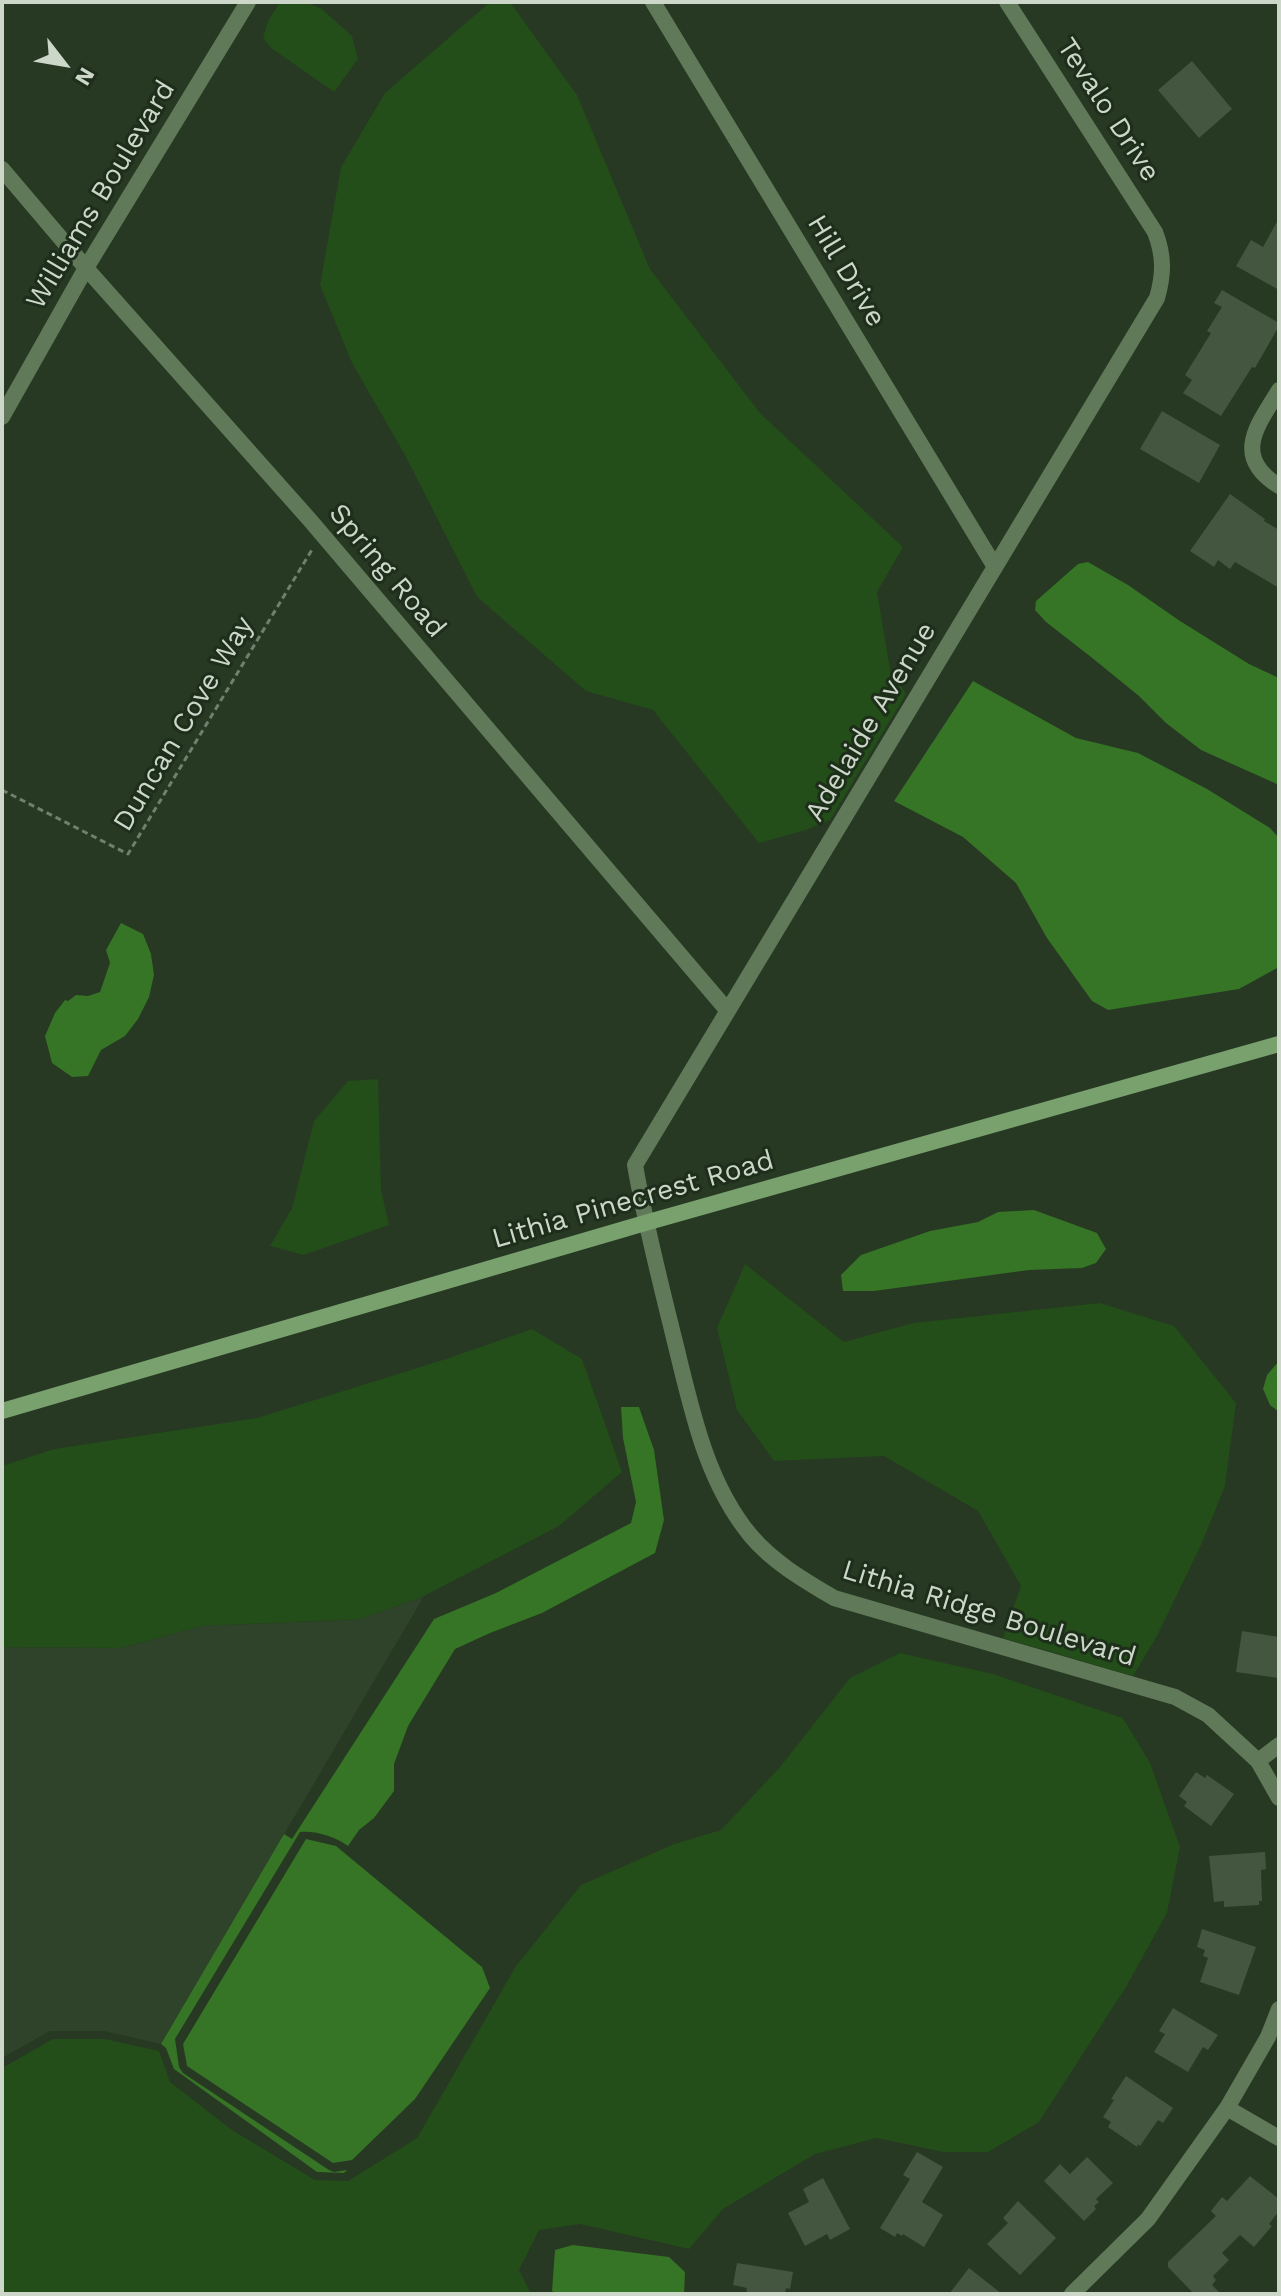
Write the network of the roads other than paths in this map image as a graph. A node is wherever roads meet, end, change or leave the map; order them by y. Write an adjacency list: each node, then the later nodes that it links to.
1 (248, 2): 6 (street, Williams Boulevard)
2 (653, 2): 10 (street, Hill Drive)
3 (1007, 2): 5 (street, Tevalo Drive)
4 (2, 169): 6 (street, Spring Road)
5 (1161, 249): 10 (street, Adelaide Avenue)
6 (86, 268): 8 (street, Williams Boulevard); 11 (street, Spring Road)
7 (1279, 390): 9 (street)
8 (2, 417)
9 (1279, 486)
10 (995, 567): 11 (street, Adelaide Avenue)
11 (727, 1010): 13 (street, Adelaide Avenue)
12 (1279, 1044): 13 (main road, Lithia Pinecrest Road)
13 (645, 1223): 14 (main road, Lithia Pinecrest Road); 16 (street, Lithia Ridge Boulevard)
14 (2, 1411)
15 (1279, 1745): 16 (street)
16 (1258, 1761): 17 (street, Lithia Ridge Boulevard)
17 (1279, 1798)
18 (1279, 2009): 19 (street)
19 (1227, 2108): 20 (street); 21 (street)
20 (1279, 2138)
21 (1072, 2294)

